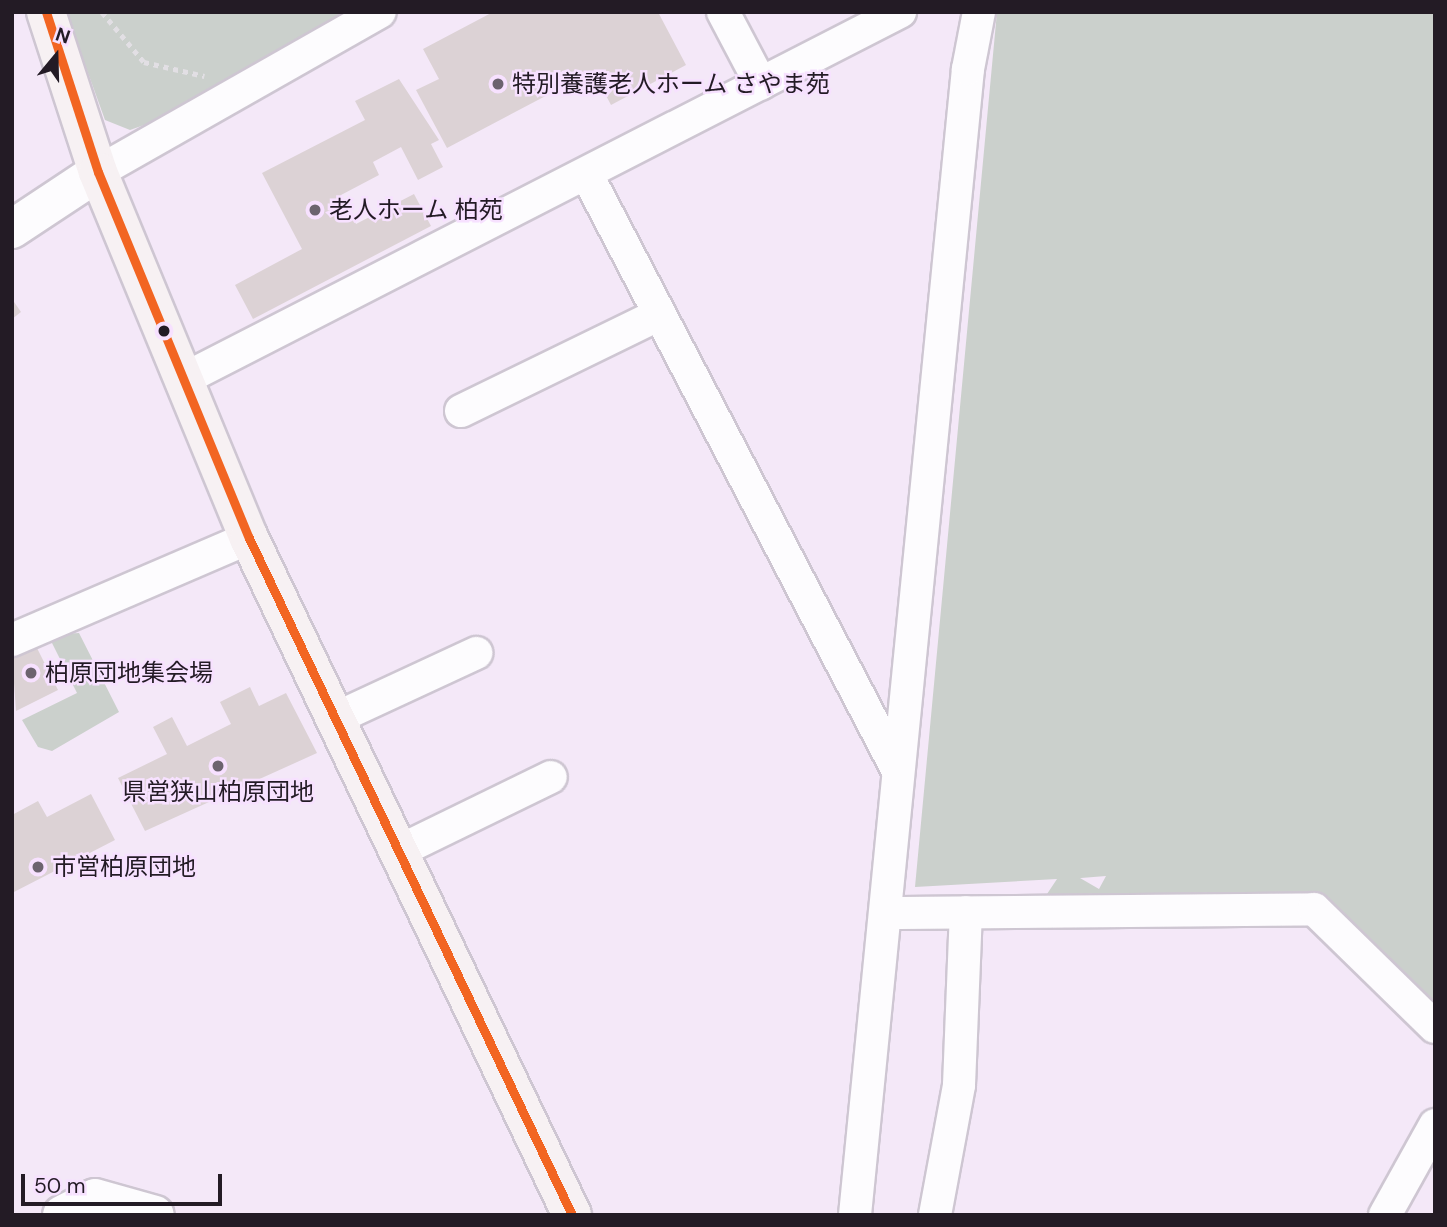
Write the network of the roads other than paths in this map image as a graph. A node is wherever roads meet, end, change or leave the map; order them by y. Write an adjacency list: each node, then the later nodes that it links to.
1 (46, 12): 7 (main road)
2 (380, 12): 7 (street)
3 (723, 12): 6 (street)
4 (900, 12): 6 (street)
5 (979, 12): 17 (street)
6 (761, 84): 8 (street)
7 (98, 172): 9 (street); 11 (main road)
8 (587, 175): 10 (street); 11 (street)
9 (12, 229)
10 (660, 314): 12 (street); 17 (street)
11 (182, 380): 13 (main road)
12 (461, 411)
13 (249, 538): 14 (street); 16 (main road)
14 (12, 640)
15 (476, 653): 16 (street)
16 (334, 719): 19 (main road)
17 (897, 769): 21 (street)
18 (551, 777): 19 (street)
19 (397, 852): 26 (main road)
20 (966, 912): 21 (street); 22 (street); 28 (street)
21 (888, 913): 27 (street)
22 (1435, 1027)
23 (1435, 1125): 29 (street)
24 (62, 1215): 25 (street)
25 (155, 1215)
26 (572, 1215)
27 (855, 1215)
28 (935, 1215)
29 (1385, 1215)

